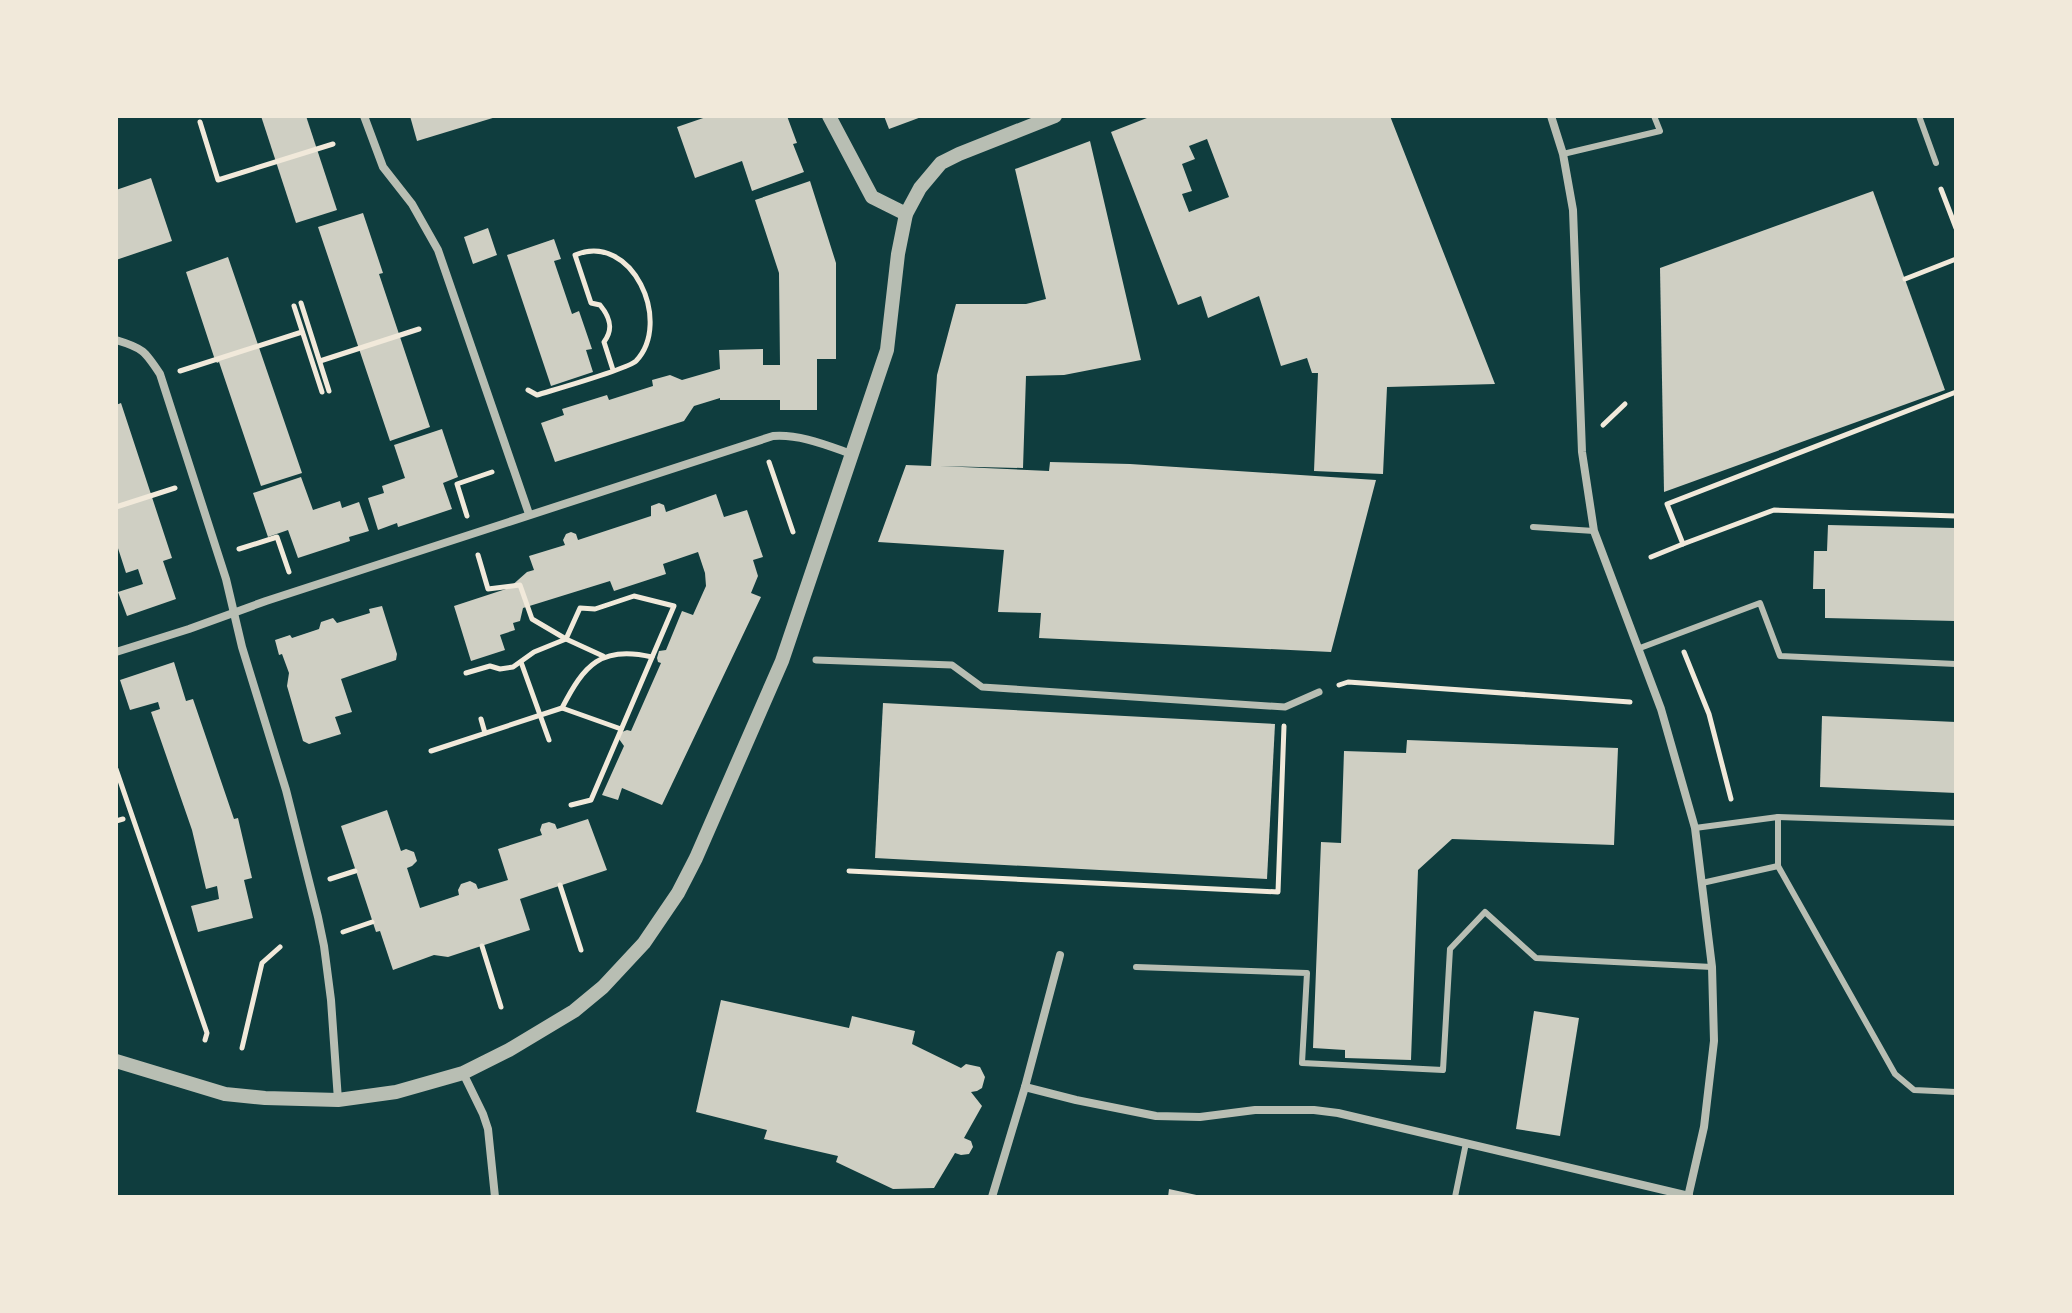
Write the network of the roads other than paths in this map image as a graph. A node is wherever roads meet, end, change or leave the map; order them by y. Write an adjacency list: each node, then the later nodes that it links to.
1 (364, 116): 12 (street)
2 (829, 116): 9 (street)
3 (1055, 116): 9 (street)
4 (1551, 116): 7 (street)
5 (1654, 116): 7 (lane)
6 (1919, 116): 8 (lane)
7 (1563, 154): 14 (street)
8 (1936, 163)
9 (906, 214): 11 (street)
10 (116, 340): 15 (street)
11 (852, 454): 12 (street); 30 (street)
12 (529, 514): 15 (street)
13 (1533, 527): 14 (lane)
14 (1594, 531): 16 (street)
15 (232, 613): 17 (street); 33 (street)
16 (1640, 648): 19 (lane); 23 (street)
17 (116, 652)
18 (816, 660): 20 (street)
19 (1956, 664)
20 (1319, 692)
21 (1778, 817): 22 (lane); 23 (lane); 24 (lane)
22 (1956, 823)
23 (1695, 828): 25 (street)
24 (1778, 866): 25 (lane); 32 (lane)
25 (1702, 883): 28 (street)
26 (1060, 955): 31 (street)
27 (1136, 967): 28 (lane)
28 (1712, 967): 35 (street)
29 (116, 1061): 33 (street)
30 (463, 1073): 33 (street); 36 (street)
31 (1025, 1087): 34 (street); 37 (street)
32 (1956, 1092)
33 (338, 1100)
34 (1466, 1143): 35 (street); 38 (lane)
35 (1688, 1196)
36 (495, 1197)
37 (992, 1197)
38 (1455, 1197)

